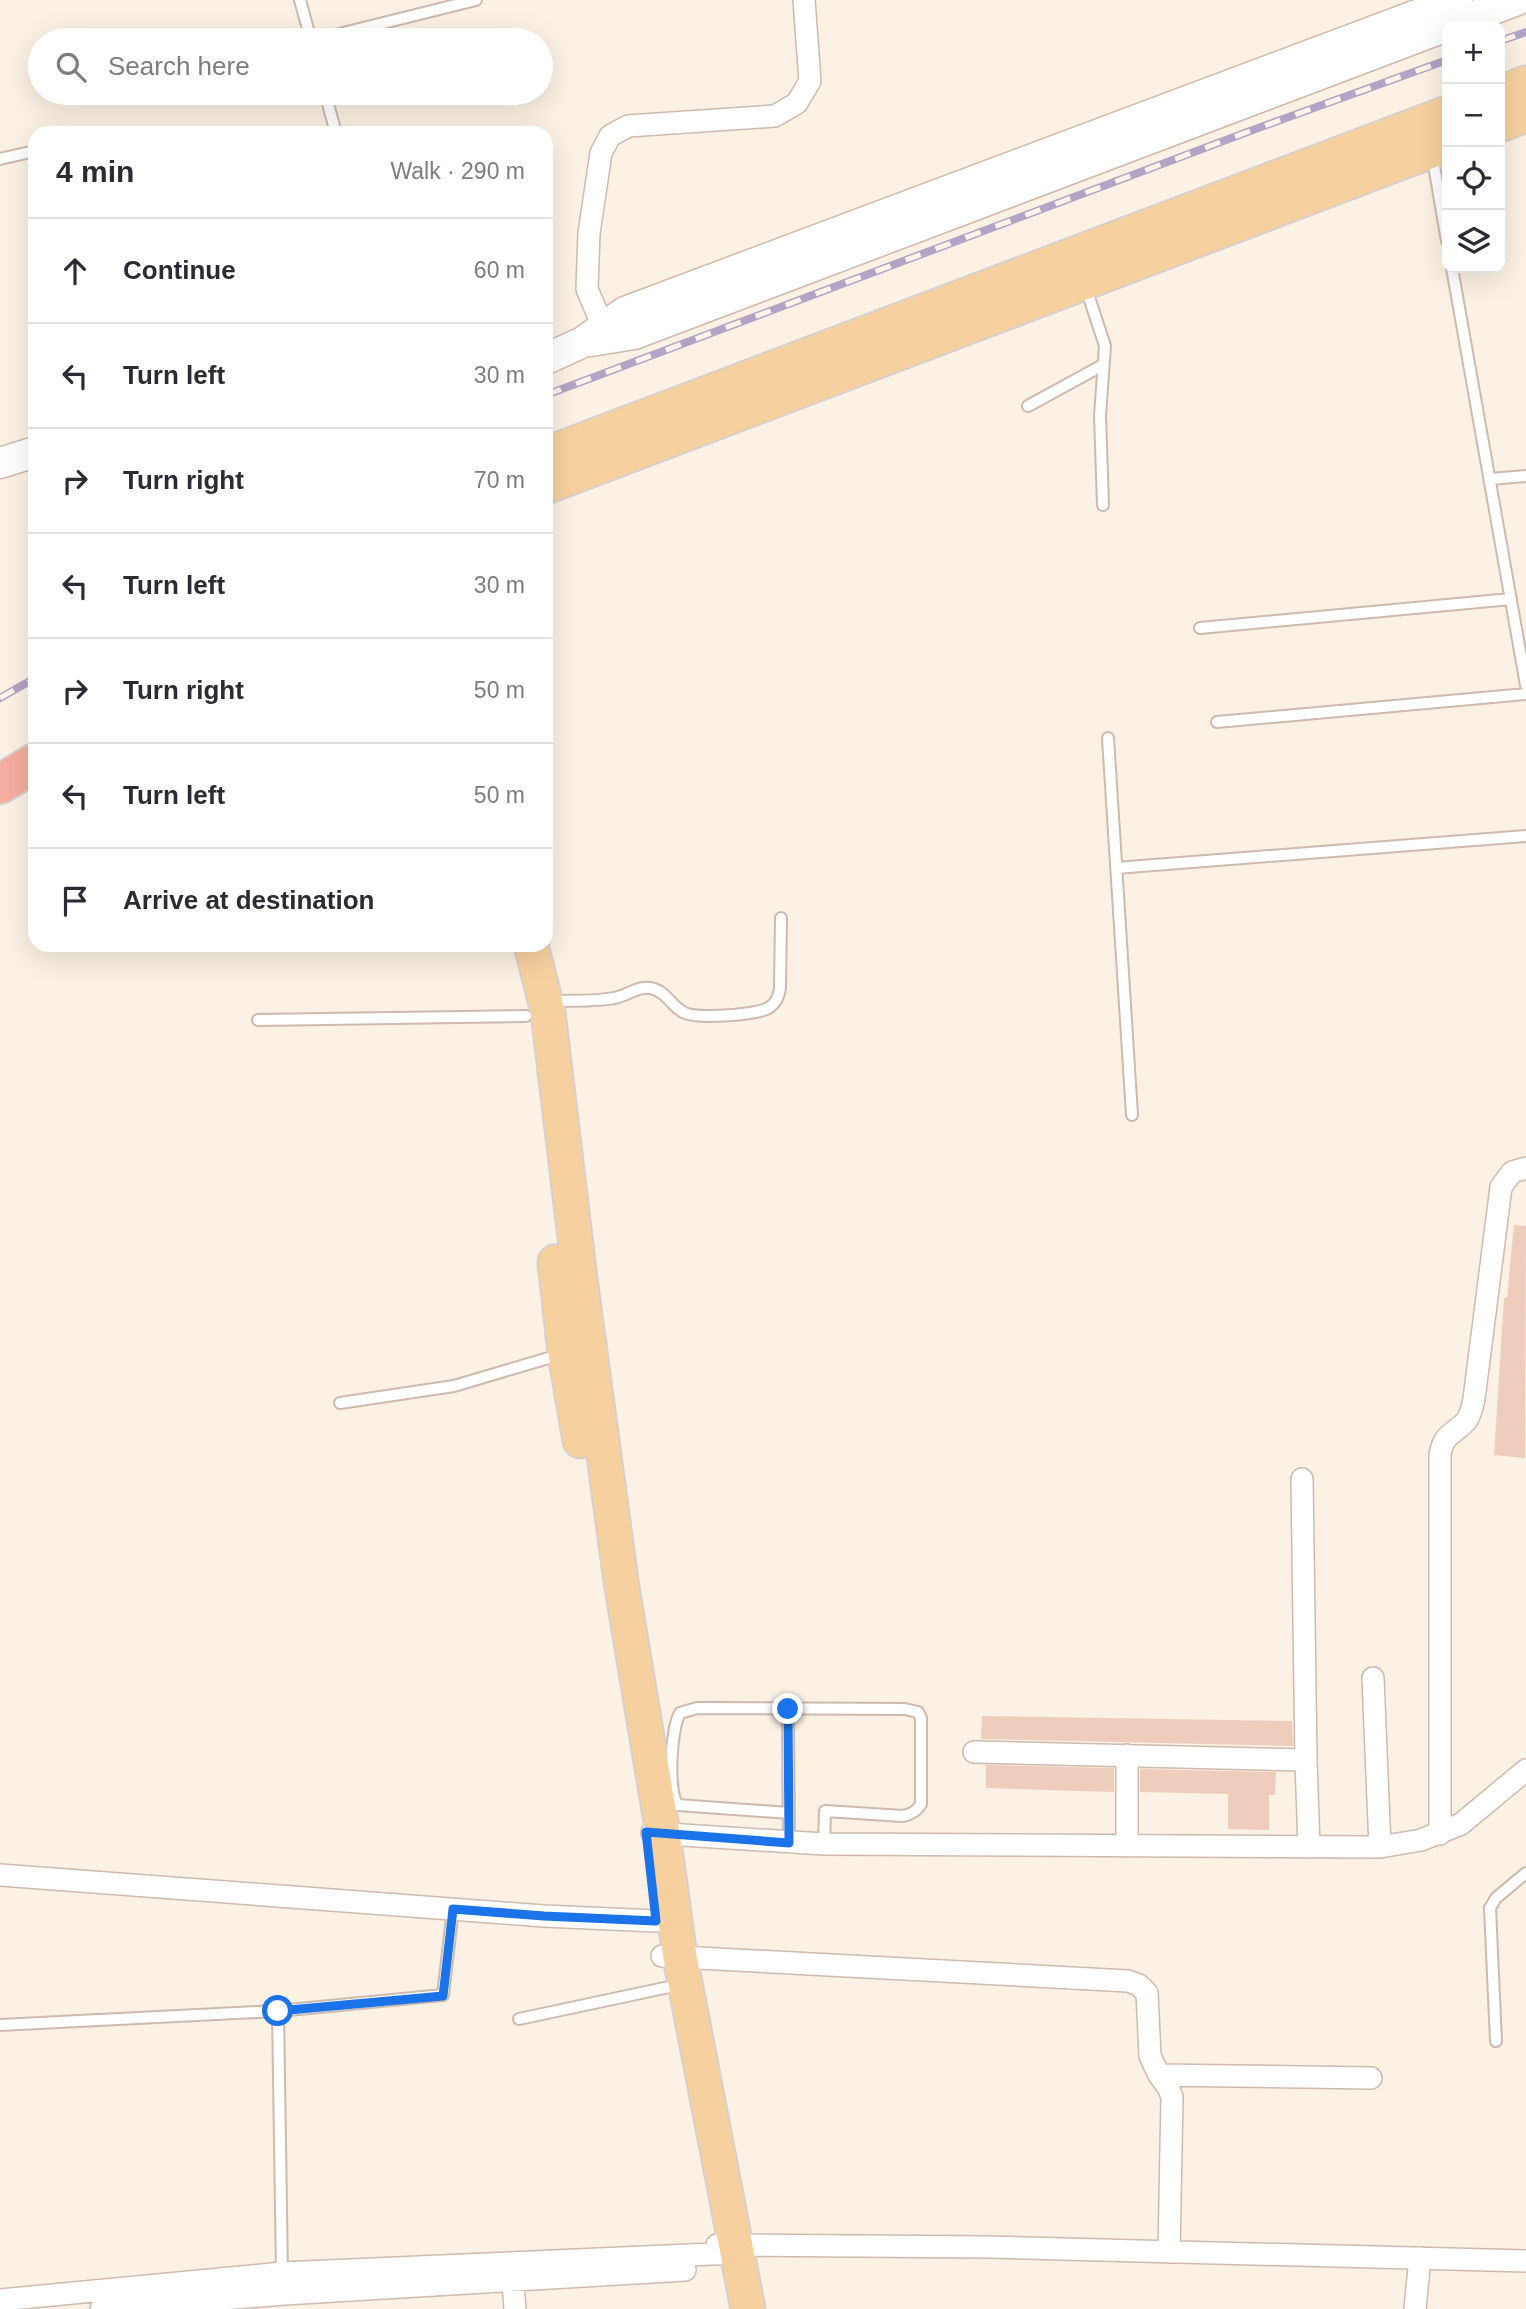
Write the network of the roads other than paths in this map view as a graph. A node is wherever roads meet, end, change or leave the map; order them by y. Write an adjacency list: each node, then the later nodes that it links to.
1 (300, 0): 7 (lane)
2 (476, 0): 8 (lane)
3 (804, 0): 23 (street)
4 (1457, 0): 23 (street)
5 (1517, 0): 6 (street)
6 (1461, 21)
7 (309, 28)
8 (362, 28)
9 (1442, 28): 23 (street)
10 (1526, 83): 11 (main road)
11 (1505, 91)
12 (328, 105): 16 (lane)
13 (1442, 115): 27 (main road)
14 (1526, 115): 15 (main road)
15 (1505, 123)
16 (334, 126)
17 (1439, 148): 20 (lane); 22 (main road)
18 (28, 153): 19 (lane)
19 (0, 159)
20 (1444, 210)
21 (1453, 273): 31 (lane)
22 (1084, 282): 25 (lane); 32 (main road)
23 (593, 335): 24 (street)
24 (553, 355)
25 (1104, 365): 26 (lane); 33 (lane)
26 (1028, 406)
27 (553, 451)
28 (28, 454): 29 (street)
29 (0, 463)
30 (1526, 476): 31 (lane)
31 (1490, 479): 34 (lane)
32 (553, 484)
33 (1103, 505)
34 (1511, 600): 35 (lane); 36 (lane)
35 (1200, 628)
36 (1526, 685)
37 (1526, 694): 38 (lane)
38 (1217, 722)
39 (1108, 738): 45 (lane)
40 (28, 740): 41 (highway)
41 (0, 757)
42 (28, 766): 43 (highway)
43 (0, 783)
44 (1526, 836): 45 (lane)
45 (1116, 868): 51 (lane)
46 (781, 918): 49 (lane)
47 (516, 952): 49 (main road)
48 (531, 952): 49 (main road)
49 (527, 1011): 50 (lane); 53 (main road); 63 (main road)
50 (258, 1020)
51 (1132, 1115)
52 (1526, 1168): 64 (street)
53 (565, 1353): 54 (lane); 63 (main road)
54 (340, 1403)
55 (1302, 1479): 60 (street)
56 (1373, 1678): 69 (street)
57 (788, 1709): 62 (lane); 62 (lane); 66 (lane)
58 (974, 1752): 59 (street)
59 (1127, 1755): 60 (street); 67 (street)
60 (1306, 1760): 68 (street)
61 (1526, 1770): 64 (street)
62 (789, 1813): 65 (lane)
63 (655, 1833): 65 (street); 73 (main road); 74 (main road)
64 (1440, 1835): 69 (street)
65 (789, 1843): 66 (street)
66 (824, 1844): 67 (street)
67 (1127, 1846): 68 (street)
68 (1309, 1847): 69 (street)
69 (1380, 1847)
70 (1526, 1872): 78 (lane)
71 (0, 1875): 72 (street)
72 (453, 1909): 73 (street); 75 (lane)
73 (656, 1921): 74 (main road)
74 (670, 1966): 76 (lane); 79 (street); 82 (main road)
75 (278, 2011): 77 (lane); 86 (lane)
76 (519, 2019)
77 (0, 2025)
78 (1496, 2041)
79 (1159, 2075): 80 (street); 81 (street)
80 (1370, 2078)
81 (1169, 2252): 82 (street); 83 (street)
82 (728, 2255): 85 (street); 90 (main road); 91 (main road)
83 (1420, 2258): 84 (street); 92 (street)
84 (1526, 2261)
85 (512, 2273): 86 (street); 89 (street)
86 (284, 2292): 88 (street)
87 (0, 2300): 88 (street)
88 (102, 2304)
89 (515, 2309)
90 (728, 2309)
91 (748, 2309)
92 (1415, 2309)

